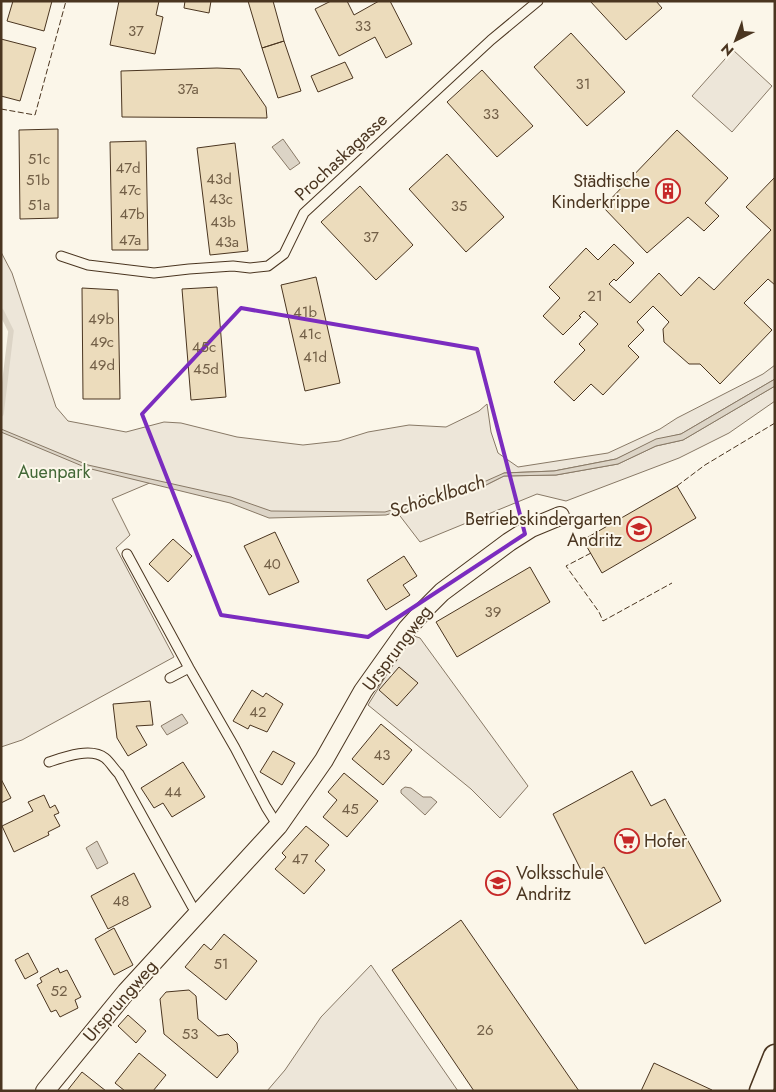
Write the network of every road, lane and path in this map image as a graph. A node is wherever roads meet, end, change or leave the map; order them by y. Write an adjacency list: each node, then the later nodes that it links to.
1 (538, 1): 2 (lane, Prochaskagasse)
2 (61, 256)
3 (560, 516): 8 (street, Ursprungweg)
4 (127, 554): 5 (lane)
5 (189, 668): 6 (lane); 8 (lane)
6 (170, 678)
7 (49, 762): 9 (lane)
8 (278, 826): 9 (street, Ursprungweg)
9 (198, 914): 11 (street, Ursprungweg)
10 (775, 1056): 12 (street)
11 (46, 1091)
12 (761, 1091)

